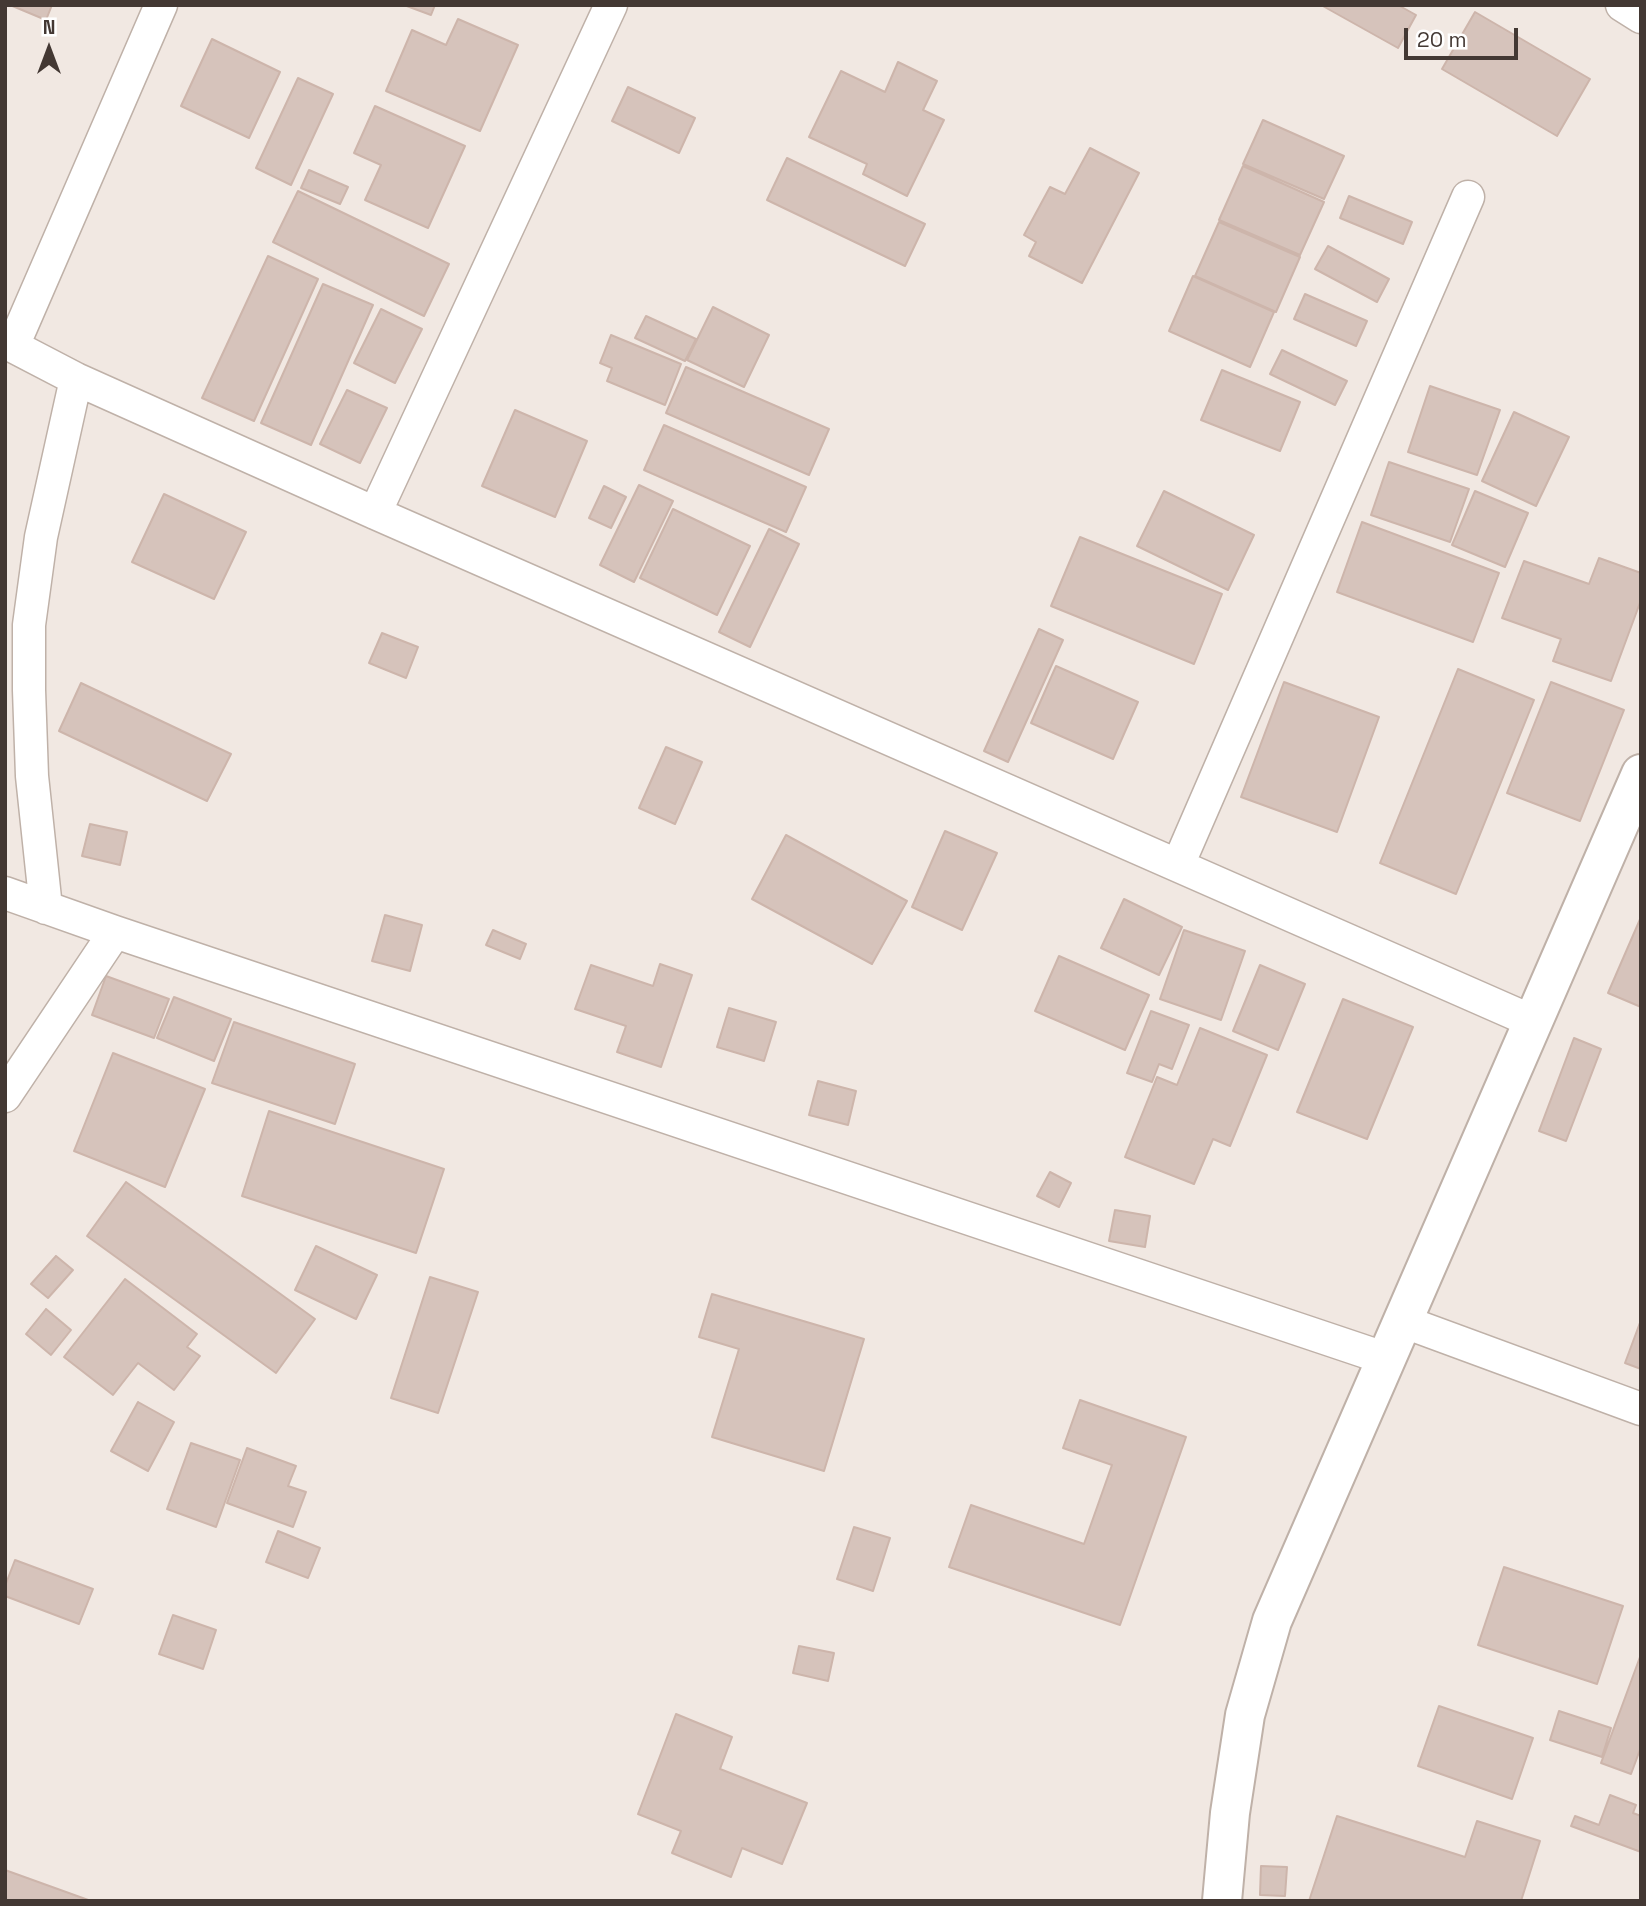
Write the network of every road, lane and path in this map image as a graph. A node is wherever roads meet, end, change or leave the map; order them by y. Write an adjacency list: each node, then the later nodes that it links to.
1 (161, 5): 6 (street)
2 (611, 5): 8 (street)
3 (1622, 5): 4 (street)
4 (1641, 17)
5 (1468, 197): 10 (street)
6 (9, 344): 7 (street)
7 (76, 379): 8 (street); 12 (street)
8 (375, 513): 10 (street)
9 (1641, 774): 14 (street)
10 (1178, 865): 14 (street)
11 (5, 892): 12 (street)
12 (46, 908): 13 (street)
13 (115, 932): 15 (street); 17 (street)
14 (1534, 1022): 16 (street)
15 (5, 1096)
16 (1402, 1321): 17 (street); 18 (street)
17 (1387, 1359): 19 (street)
18 (1641, 1409)
19 (1222, 1901)

